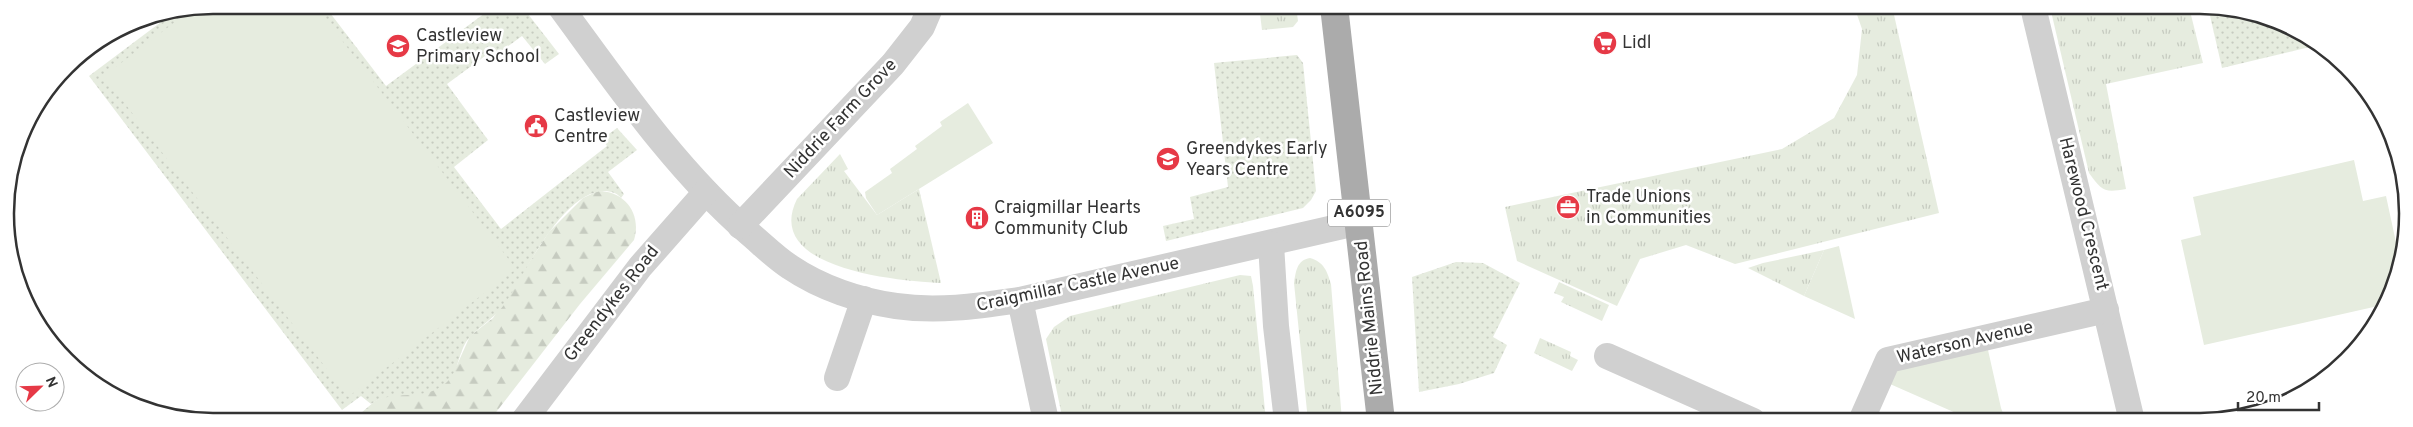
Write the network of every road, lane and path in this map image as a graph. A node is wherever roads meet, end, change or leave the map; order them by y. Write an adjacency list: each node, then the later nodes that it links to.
1 (566, 14): 5 (street, Craigmillar Castle Avenue)
2 (928, 14): 7 (street, Niddrie Farm Grove)
3 (1335, 14): 6 (main road, Niddrie Mains Road / A6095)
4 (2035, 14): 11 (street, Harewood Crescent)
5 (706, 192): 7 (street, Craigmillar Castle Avenue); 14 (street, Greendykes Road)
6 (1360, 222): 8 (street, Craigmillar Castle Avenue); 17 (main road, Niddrie Mains Road / A6095)
7 (740, 226): 9 (street, Craigmillar Castle Avenue)
8 (1271, 244): 10 (street, Craigmillar Castle Avenue); 16 (street)
9 (864, 299): 10 (street, Craigmillar Castle Avenue); 13 (street)
10 (1020, 300): 15 (street)
11 (2106, 310): 19 (street, Waterson Avenue); 20 (street, Harewood Crescent)
12 (1607, 356): 18 (street)
13 (837, 378)
14 (529, 413)
15 (1044, 413)
16 (1286, 413)
17 (1380, 413)
18 (1735, 413)
19 (1865, 413)
20 (2130, 413)

